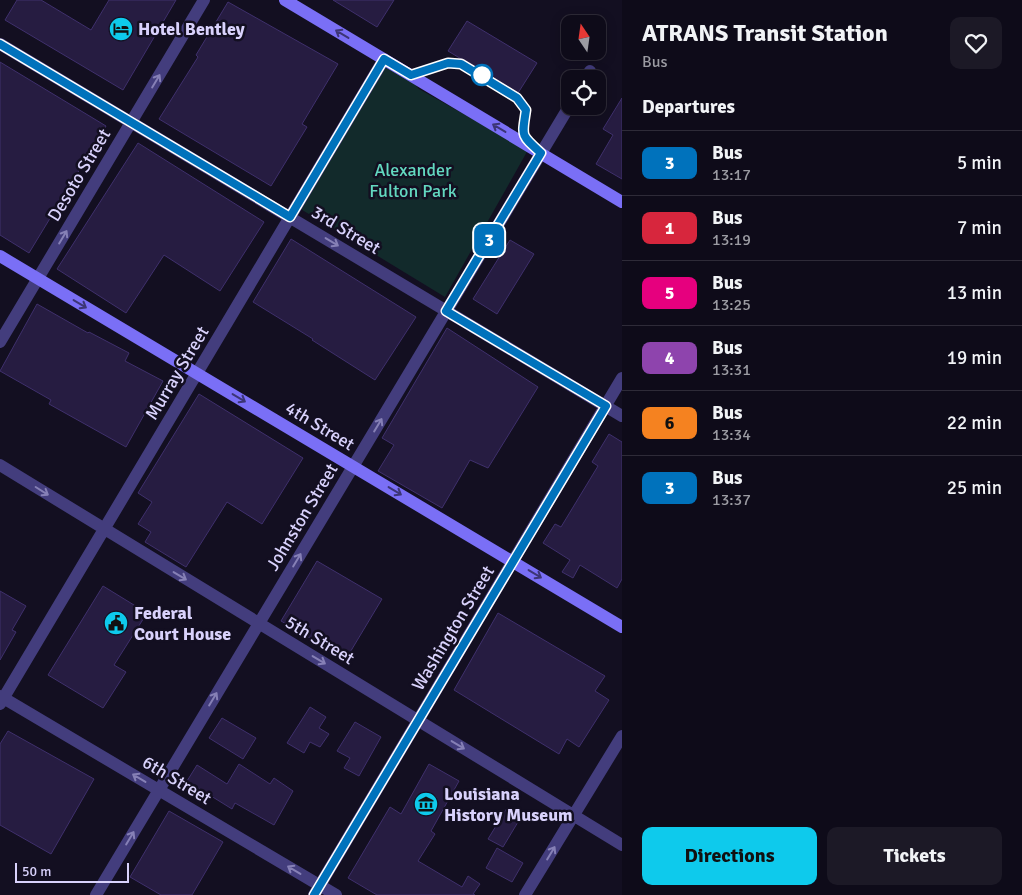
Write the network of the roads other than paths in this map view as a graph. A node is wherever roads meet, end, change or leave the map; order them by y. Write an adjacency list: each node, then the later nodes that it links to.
1 (204, 0): 6 (street, Desoto Street, one-way to 1)
2 (285, 0): 4 (main road, one-way to 2)
3 (0, 44): 6 (street, 3rd Street)
4 (384, 59): 7 (main road, one-way to 4); 9 (street, Murray Street)
5 (564, 115): 7 (street, Johnston Street)
6 (131, 122): 9 (street, 3rd Street); 11 (street, Desoto Street, one-way to 6)
7 (541, 153): 8 (main road); 12 (street, Johnston Street)
8 (622, 202)
9 (290, 217): 12 (street, 3rd Street, one-way to 12); 14 (street, Murray Street)
10 (0, 256): 11 (main road, 4th Street)
11 (38, 279): 13 (street, Desoto Street); 14 (main road, 4th Street, one-way to 14)
12 (446, 311): 16 (street, 3rd Street); 19 (street, Johnston Street, one-way to 12)
13 (0, 342)
14 (197, 373): 19 (main road, 4th Street, one-way to 19); 20 (street, Murray Street)
15 (622, 378): 16 (street, Washington Street)
16 (606, 406): 17 (street, 3rd Street); 21 (street, Washington Street)
17 (622, 416)
18 (0, 465): 20 (street, 5th Street, one-way to 20)
19 (353, 466): 21 (main road, 4th Street, one-way to 21); 22 (street, Johnston Street, one-way to 19)
20 (104, 529): 22 (street, 5th Street, one-way to 22); 24 (street, Murray Street)
21 (513, 561): 23 (main road, 4th Street, one-way to 23); 25 (street, Washington Street)
22 (259, 624): 25 (street, 5th Street, one-way to 25); 27 (street, Johnston Street, one-way to 22)
23 (622, 627)
24 (1, 699): 27 (street, 6th Street, one-way to 24)
25 (418, 721): 28 (street, 5th Street, one-way to 28); 30 (street, Washington Street)
26 (622, 736): 28 (street)
27 (159, 790): 30 (street, 6th Street, one-way to 27); 31 (street, Johnston Street, one-way to 27)
28 (574, 816): 29 (street, 5th Street); 33 (street, one-way to 28)
29 (622, 845)
30 (317, 890): 32 (street, 6th Street)
31 (96, 895)
32 (336, 895)
33 (526, 895)

